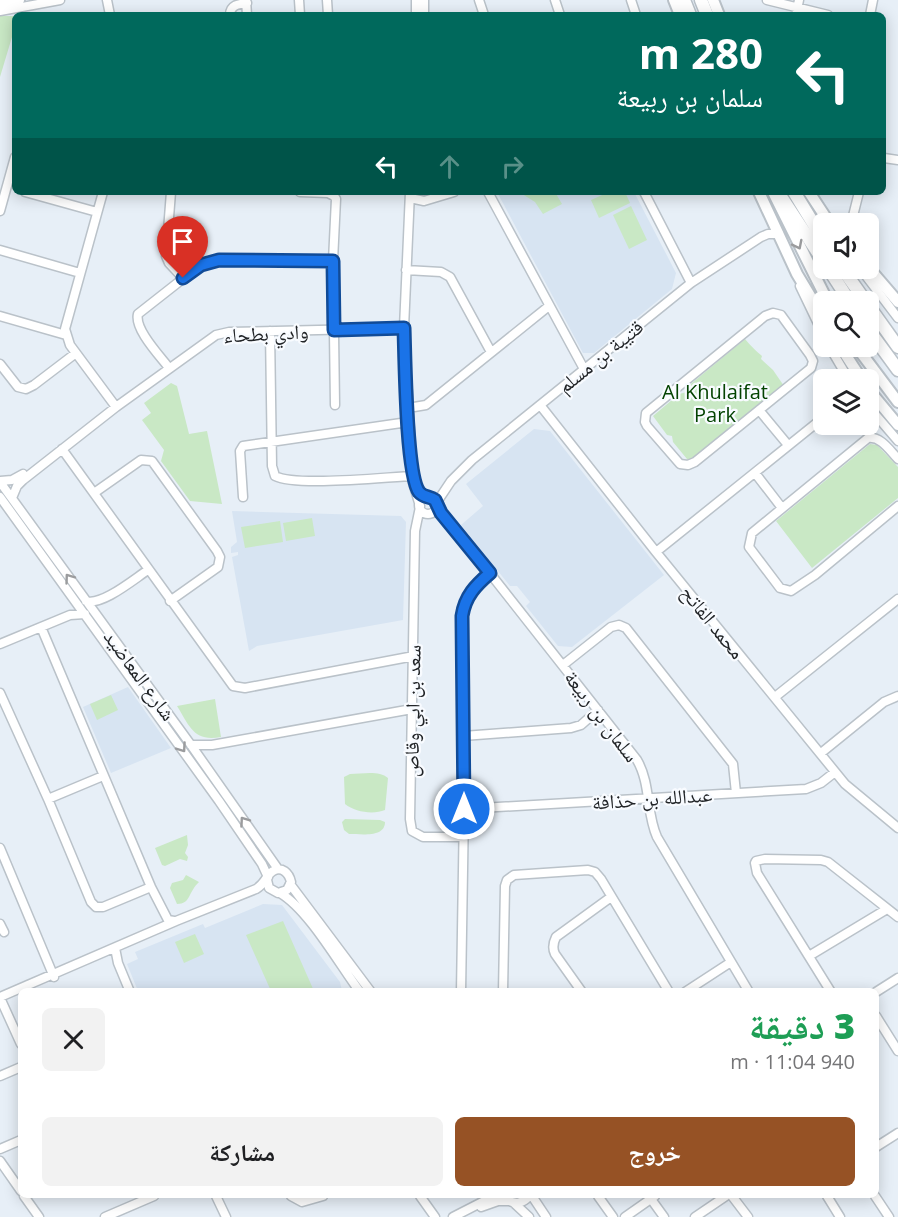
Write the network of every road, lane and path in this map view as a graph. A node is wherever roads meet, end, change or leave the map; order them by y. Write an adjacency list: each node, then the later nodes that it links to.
1 (19, 0): 5 (main road)
2 (60, 0): 7 (street)
3 (767, 0): 6 (street)
4 (246, 2): 8 (street)
5 (0, 4)
6 (797, 8): 9 (street)
7 (0, 11)
8 (231, 12)
9 (815, 12)
10 (11, 188): 25 (street)
11 (36, 195): 26 (street)
12 (102, 195): 26 (street)
13 (171, 195): 39 (street)
14 (334, 195): 35 (street)
15 (410, 195): 16 (street); 36 (street)
16 (444, 195)
17 (490, 195): 47 (street)
18 (646, 195): 42 (street)
19 (760, 195): 29 (main road)
20 (776, 195): 43 (main road, one-way to 43)
21 (777, 195): 33 (highway)
22 (796, 195): 30 (highway)
23 (811, 195): 27 (main road)
24 (858, 195): 28 (street)
25 (0, 211)
26 (97, 212): 37 (street)
27 (823, 213)
28 (854, 213)
29 (772, 220): 31 (main road); 32 (street, قتيبة بن مسلم)
30 (813, 223)
31 (779, 234): 32 (street, قتيبة بن مسلم); 38 (main road)
32 (761, 237): 42 (street, قتيبة بن مسلم)
33 (813, 246)
34 (0, 250): 37 (street)
35 (333, 261): 39 (street); 53 (street)
36 (406, 270): 52 (street); 58 (street)
37 (80, 273): 55 (street)
38 (797, 274): 45 (main road); 48 (street)
39 (183, 278): 62 (street)
40 (879, 278): 44 (main road)
41 (868, 279): 50 (street)
42 (691, 283): 63 (street, قتيبة بن مسلم)
43 (823, 291)
44 (893, 291): 46 (main road)
45 (813, 301)
46 (898, 302)
47 (549, 306): 58 (street); 63 (street)
48 (813, 315)
49 (0, 316): 55 (street)
50 (898, 318)
51 (879, 320): 57 (highway)
52 (404, 328): 53 (street, وادي بطحاء); 70 (street)
53 (334, 330): 54 (street, وادي بطحاء); 67 (street)
54 (270, 331): 62 (street, وادي بطحاء); 77 (street)
55 (66, 335): 59 (street)
56 (879, 344): 64 (highway)
57 (898, 347)
58 (491, 352): 70 (street)
59 (76, 353): 61 (street); 69 (street)
60 (864, 357): 66 (main road)
61 (0, 364)
62 (169, 368): 69 (street, وادي بطحاء)
63 (584, 369): 68 (street, قتيبة بن مسلم)
64 (898, 370)
65 (879, 402): 74 (main road)
66 (898, 402)
67 (335, 405)
68 (540, 405): 84 (street, قتيبة بن مسلم); 95 (street, محمد الفاتح)
69 (116, 407): 79 (street, وادي بطحاء)
70 (408, 408): 73 (street)
71 (759, 410): 71 (street); 78 (street)
72 (879, 419): 76 (street)
73 (408, 422): 77 (street); 82 (street)
74 (898, 425)
75 (813, 426): 78 (street)
76 (898, 441)
77 (272, 444): 82 (street); 87 (street)
78 (788, 445): 81 (street)
79 (61, 450): 83 (street, وادي بطحاء); 85 (street); 89 (street, وادي بطحاء)
80 (898, 459): 92 (street)
81 (755, 473): 92 (street); 95 (street)
82 (414, 476): 88 (street); 91 (street)
83 (0, 482): 89 (street, شارع المعاضيد)
84 (447, 485): 88 (street, قتيبة بن مسلم); 93 (street, قتيبة بن مسلم)
85 (94, 493): 96 (street); 102 (street)
86 (0, 497): 98 (street, شارع المعاضيد)
87 (243, 497)
88 (427, 497): 91 (street); 93 (street)
89 (12, 498): 101 (street, شارع المعاضيد, one-way to 89)
90 (898, 506): 92 (street)
91 (420, 507): 93 (street); 94 (street, سعد بن ابي وقاص)
92 (782, 508)
93 (433, 509): 94 (street, قتيبة بن مسلم); 97 (street, سلمان بن ربيعة)
94 (416, 538): 108 (street, سعد بن ابي وقاص)
95 (656, 552): 112 (street, محمد الفاتح)
96 (148, 570): 99 (street); 102 (street)
97 (490, 573): 109 (street, سلمان بن ربيعة); 115 (street)
98 (74, 599): 103 (street, شارع المعاضيد); 104 (street)
99 (101, 600): 101 (street); 105 (street)
100 (897, 600): 112 (street)
101 (86, 601): 105 (street, شارع المعاضيد)
102 (170, 601): 108 (street)
103 (85, 614): 104 (street); 130 (street, شارع المعاضيد, one-way to 130)
104 (70, 615): 106 (street)
105 (97, 615): 116 (street, شارع المعاضيد)
106 (41, 627): 107 (street); 121 (street)
107 (0, 644)
108 (414, 656): 113 (street, سعد بن ابي وقاص)
109 (563, 665): 114 (street, سلمان بن ربيعة); 122 (street)
110 (0, 693): 123 (street)
111 (898, 696): 118 (street)
112 (776, 697): 118 (street, محمد الفاتح)
113 (412, 709): 117 (street); 127 (street, سعد بن ابي وقاص)
114 (598, 710): 115 (street); 124 (street, سلمان بن ربيعة)
115 (463, 736): 125 (street)
116 (191, 745): 117 (street); 119 (street, شارع المعاضيد)
117 (212, 745): 119 (street)
118 (821, 753): 120 (street, محمد الفاتح)
119 (202, 761): 129 (street, شارع المعاضيد, one-way to 119)
120 (835, 772): 122 (street, عبدالله بن حذافة); 126 (street, محمد الفاتح)
121 (103, 776): 123 (street); 132 (street)
122 (736, 792): 124 (street, عبدالله بن حذافة)
123 (48, 799): 132 (street)
124 (649, 799): 125 (street, عبدالله بن حذافة); 143 (street, سلمان بن ربيعة)
125 (464, 809): 127 (street)
126 (898, 828)
127 (463, 837): 152 (street)
128 (0, 848): 144 (street)
129 (278, 869): 130 (street); 131 (street)
130 (267, 879): 133 (street); 138 (street)
131 (290, 884): 133 (street); 151 (street)
132 (151, 887): 135 (street)
133 (278, 893): 140 (street); 150 (street)
134 (611, 897): 153 (street); 154 (street); 155 (street)
135 (160, 907): 138 (street); 139 (street)
136 (887, 909): 137 (street); 142 (street); 142 (street)
137 (898, 918)
138 (176, 921): 139 (street)
139 (159, 928): 140 (street)
140 (116, 949): 141 (street); 149 (street)
141 (105, 954): 144 (street); 148 (street)
142 (809, 956): 158 (street)
143 (731, 962): 156 (street); 157 (street, سلمان بن ربيعة)
144 (54, 976): 146 (street); 147 (street)
145 (898, 978): 159 (street)
146 (26, 988)
147 (29, 988)
148 (124, 988)
149 (128, 988)
150 (355, 988)
151 (368, 988)
152 (461, 988)
153 (503, 988)
154 (579, 988)
155 (667, 988)
156 (691, 988)
157 (747, 988)
158 (829, 988)
159 (879, 990)
160 (18, 991): 162 (street)
161 (18, 993): 162 (street)
162 (0, 999): 164 (street)
163 (879, 1021): 165 (street)
164 (18, 1038)
165 (898, 1051)
166 (18, 1068): 167 (street)
167 (0, 1076)
168 (898, 1133): 170 (street)
169 (18, 1141): 171 (street)
170 (879, 1145)
171 (0, 1149)
172 (0, 1161): 173 (street)
173 (18, 1187)
174 (25, 1198): 192 (street)
175 (142, 1198): 193 (street)
176 (217, 1198): 194 (street)
177 (295, 1198): 178 (street)
178 (316, 1198)
179 (421, 1198): 195 (street)
180 (490, 1198): 191 (street)
181 (529, 1198): 190 (street)
182 (532, 1198): 198 (street)
183 (600, 1198): 199 (street)
184 (652, 1198): 200 (street)
185 (654, 1198): 201 (street)
186 (723, 1198): 202 (street)
187 (734, 1198): 203 (street)
188 (827, 1198): 204 (street)
189 (876, 1198): 205 (street)
190 (508, 1200): 191 (street); 197 (street)
191 (472, 1208): 196 (street)
192 (39, 1217)
193 (105, 1217)
194 (226, 1217)
195 (435, 1217)
196 (453, 1217)
197 (529, 1217)
198 (546, 1217)
199 (614, 1217)
200 (625, 1217)
201 (664, 1217)
202 (695, 1217)
203 (748, 1217)
204 (840, 1217)
205 (889, 1217)

